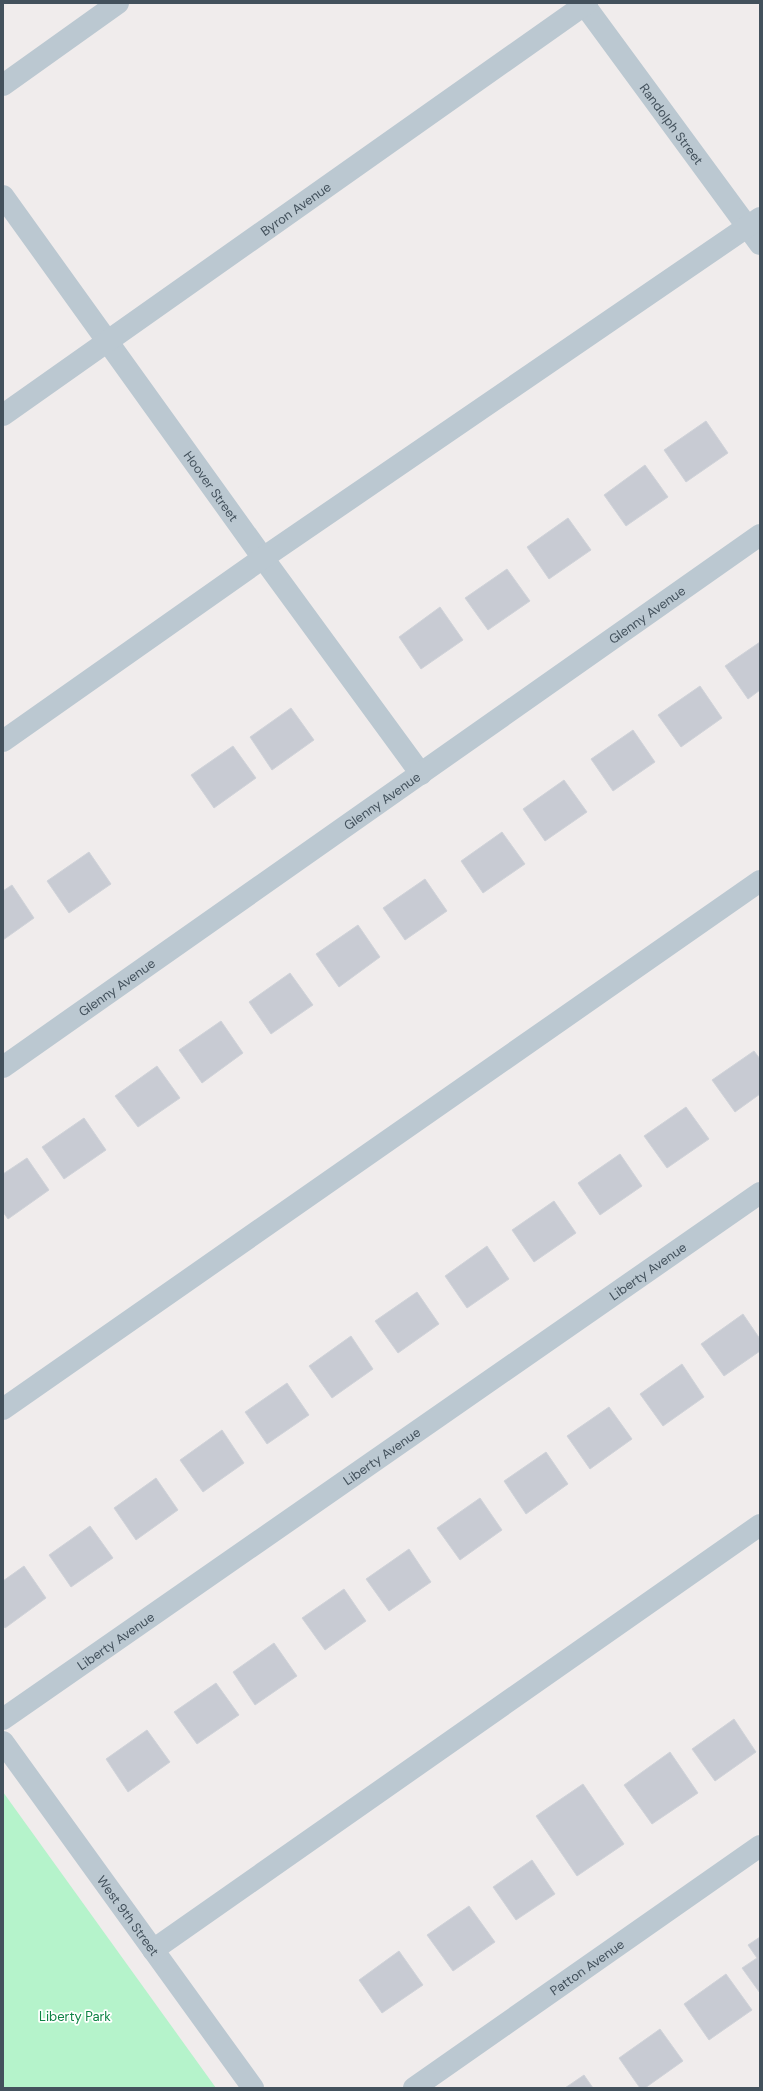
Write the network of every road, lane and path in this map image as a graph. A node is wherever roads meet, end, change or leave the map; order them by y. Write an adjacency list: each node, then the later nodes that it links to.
1 (118, 3): 3 (street)
2 (585, 4): 5 (street, Randolph Street); 7 (street, Byron Avenue)
3 (3, 85)
4 (3, 196): 7 (street, Hoover Street)
5 (754, 222): 6 (street, Randolph Street); 10 (street)
6 (760, 244)
7 (107, 341): 8 (street, Byron Avenue); 10 (street, Hoover Street)
8 (3, 415)
9 (760, 535): 12 (street, Glenny Avenue)
10 (263, 558): 11 (street); 12 (street, Hoover Street)
11 (3, 741)
12 (421, 774): 14 (street, Glenny Avenue)
13 (760, 881): 16 (street)
14 (3, 1067)
15 (760, 1193): 18 (street, Liberty Avenue)
16 (3, 1409)
17 (760, 1525): 21 (street)
18 (3, 1719)
19 (3, 1742): 21 (street, West 9th Street)
20 (760, 1846): 23 (street, Patton Avenue)
21 (153, 1950): 22 (street, West 9th Street)
22 (253, 2088)
23 (414, 2088)

